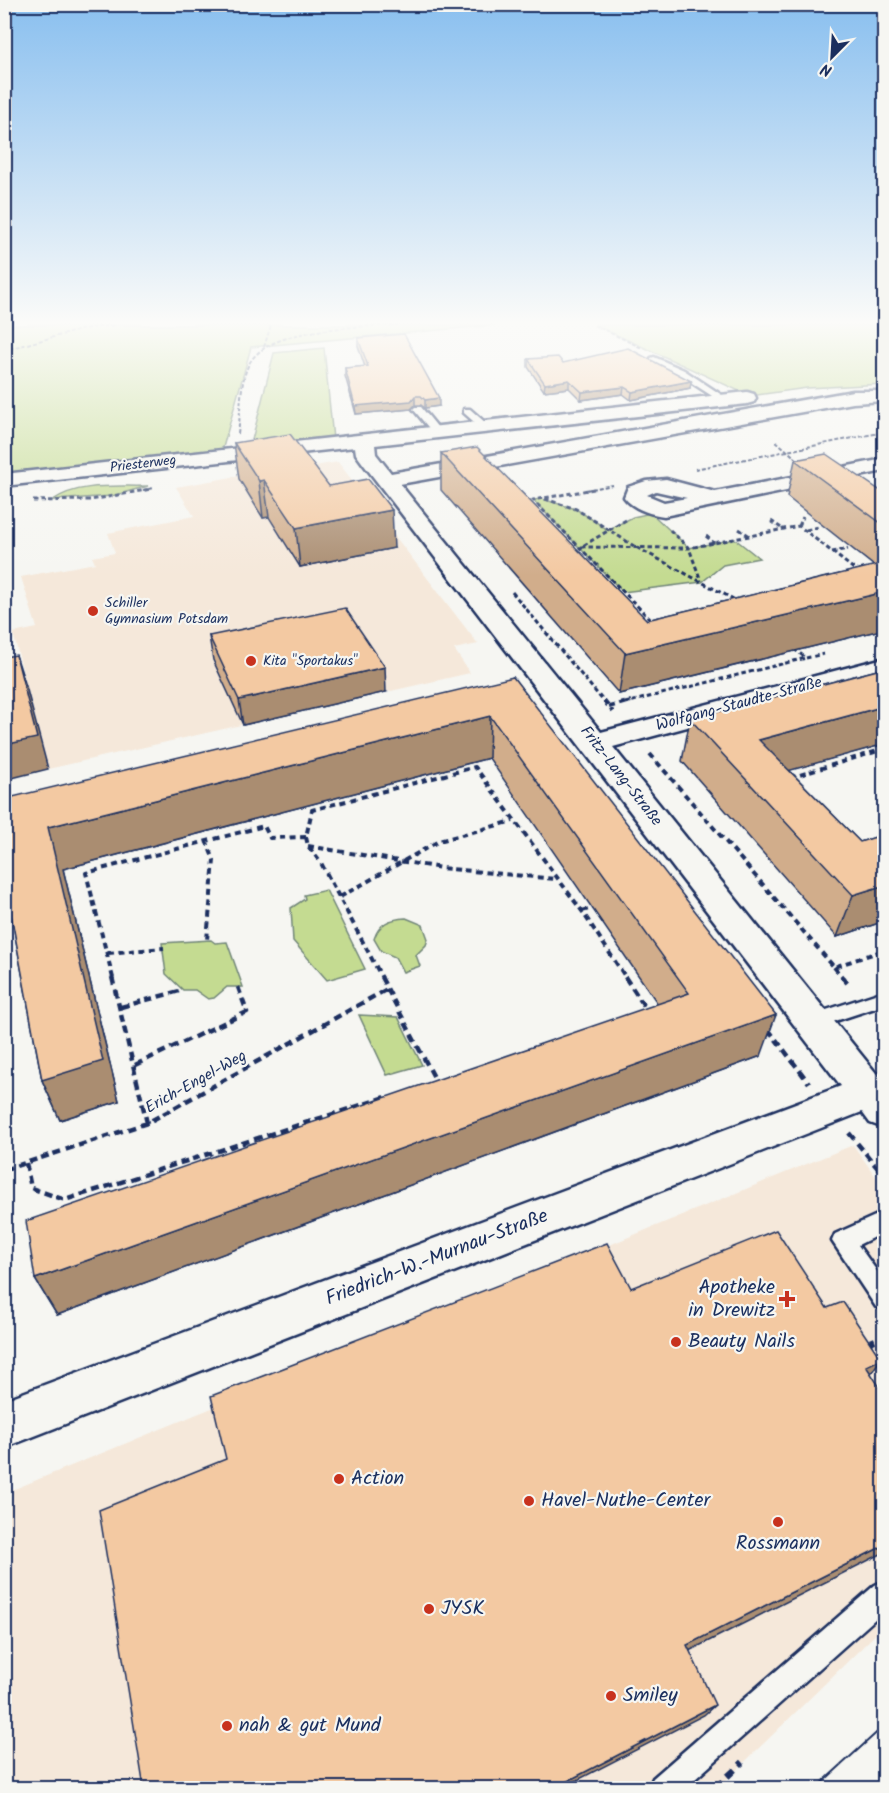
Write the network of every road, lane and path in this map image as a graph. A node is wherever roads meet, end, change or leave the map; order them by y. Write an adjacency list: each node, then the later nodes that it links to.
1 (242, 409): 12 (path)
2 (418, 409): 7 (lane)
3 (652, 409): 6 (street, Priesterweg)
4 (787, 409): 17 (street)
5 (467, 411): 6 (lane)
6 (484, 426): 7 (street, Priesterweg)
7 (436, 431): 9 (street, Priesterweg)
8 (885, 432): 11 (path)
9 (364, 439): 12 (street, Priesterweg); 17 (street, Fritz-Lang-Straße)
10 (776, 441): 11 (path)
11 (787, 450): 14 (path); 15 (path)
12 (249, 452): 16 (street, Priesterweg)
13 (885, 465): 15 (street)
14 (689, 470)
15 (818, 477): 20 (street)
16 (4, 480)
17 (387, 480): 57 (street, Fritz-Lang-Straße)
18 (650, 485): 19 (path); 20 (street); 23 (street)
19 (542, 499): 21 (path); 31 (path)
20 (716, 499): 23 (street)
21 (539, 506): 22 (path); 26 (path)
22 (529, 507)
23 (664, 509): 31 (path)
24 (803, 517): 27 (path)
25 (771, 521): 32 (path)
26 (559, 525): 28 (path); 38 (path)
27 (799, 526): 32 (path); 33 (path)
28 (549, 527)
29 (819, 527): 33 (path)
30 (740, 529): 35 (path)
31 (608, 530): 37 (path); 38 (path)
32 (783, 530): 35 (path)
33 (804, 531): 42 (path)
34 (706, 536): 36 (path)
35 (750, 536): 36 (path)
36 (714, 543): 40 (path)
37 (634, 546): 38 (path); 40 (path); 46 (path)
38 (580, 547): 39 (path); 43 (path)
39 (572, 548)
40 (690, 548): 46 (path)
41 (848, 549): 42 (path)
42 (832, 552): 45 (path)
43 (598, 565): 44 (path); 47 (path)
44 (590, 567)
45 (862, 575)
46 (702, 582): 49 (path)
47 (624, 592): 48 (path); 50 (path)
48 (614, 594)
49 (744, 604)
50 (648, 617): 51 (path); 52 (path)
51 (638, 620)
52 (656, 625)
53 (789, 644): 55 (path)
54 (827, 654): 55 (path)
55 (806, 658): 57 (path)
56 (885, 666): 58 (street, Wolfgang-Staudte-Straße)
57 (573, 717): 58 (street, Fritz-Lang-Straße)
58 (594, 742): 79 (street, Fritz-Lang-Straße)
59 (885, 749): 60 (path)
60 (779, 781)
61 (513, 821): 62 (path); 65 (path); 66 (path)
62 (306, 837): 63 (path); 64 (path)
63 (206, 840): 70 (path); 72 (path)
64 (308, 846): 65 (path); 67 (path)
65 (402, 861): 66 (path); 67 (path)
66 (557, 879): 69 (path)
67 (340, 897): 74 (path)
68 (602, 905): 69 (path)
69 (582, 911): 78 (path)
70 (207, 940)
71 (164, 948): 72 (path)
72 (107, 953): 77 (path)
73 (238, 987): 81 (path)
74 (388, 988): 83 (path); 88 (path, Erich-Engel-Weg)
75 (183, 990): 77 (path)
76 (885, 998): 79 (lane)
77 (121, 1007): 81 (path)
78 (638, 1017)
79 (814, 1021): 86 (street, Fritz-Lang-Straße)
80 (765, 1025): 87 (path)
81 (135, 1065): 88 (path)
82 (447, 1078): 83 (path)
83 (436, 1081): 84 (path)
84 (425, 1085)
85 (391, 1096): 89 (path)
86 (880, 1096): 87 (street, Friedrich-W.-Murnau-Straße)
87 (828, 1108): 91 (path); 96 (street, Friedrich-W.-Murnau-Straße)
88 (147, 1123): 89 (path, Erich-Engel-Weg)
89 (26, 1163): 90 (path, Erich-Engel-Weg)
90 (4, 1170)
91 (885, 1176)
92 (885, 1222): 93 (lane)
93 (885, 1299)
94 (885, 1336): 95 (path)
95 (858, 1348)
96 (4, 1424)
97 (885, 1594): 98 (lane)
98 (663, 1788)

